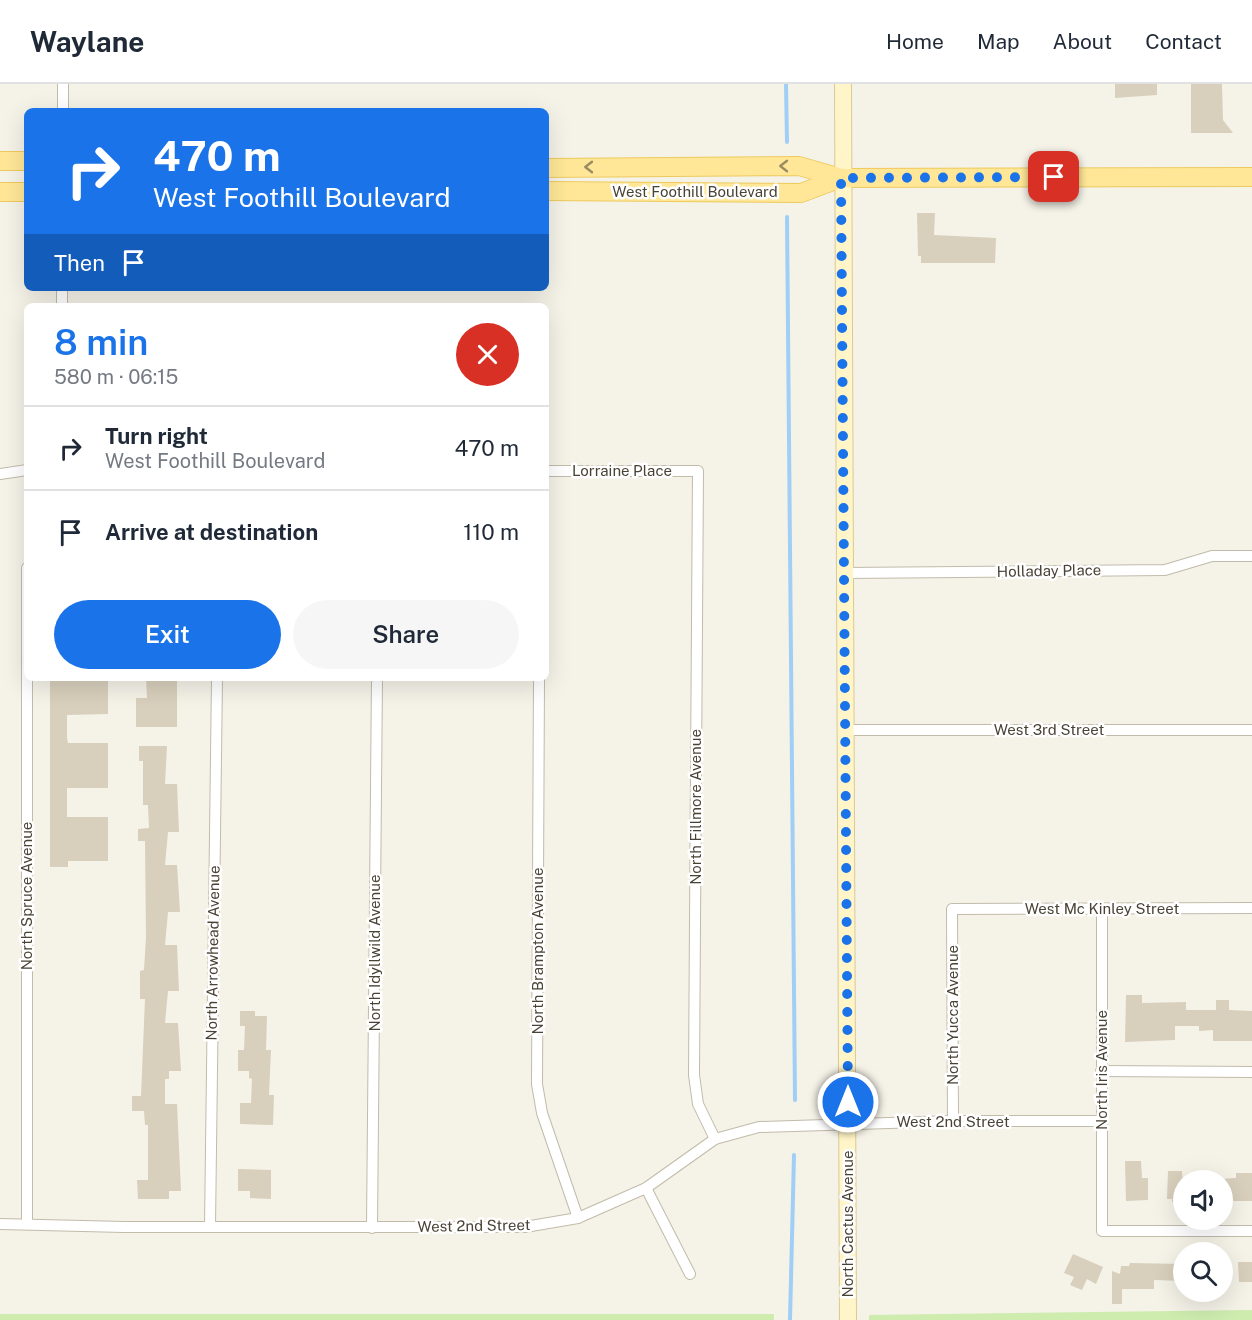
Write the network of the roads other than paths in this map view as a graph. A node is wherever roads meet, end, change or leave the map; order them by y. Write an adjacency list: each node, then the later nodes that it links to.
1 (63, 84): 3 (street)
2 (843, 84): 8 (main road, North Cactus Avenue)
3 (63, 108)
4 (0, 161): 5 (main road)
5 (24, 161)
6 (549, 168): 8 (main road, West Foothill Boulevard, one-way to 6)
7 (1252, 177): 8 (main road, West Foothill Boulevard)
8 (841, 178): 9 (main road, West Foothill Boulevard); 17 (main road, North Cactus Avenue)
9 (549, 191)
10 (0, 192): 11 (main road)
11 (24, 192)
12 (24, 470): 15 (street)
13 (549, 471): 14 (street, Lorraine Place)
14 (698, 471): 32 (street, North Fillmore Avenue)
15 (0, 474)
16 (1252, 556): 17 (street, Holladay Place)
17 (845, 573): 22 (main road, North Cactus Avenue)
18 (27, 681): 36 (street, North Spruce Avenue)
19 (217, 681): 37 (street, North Arrowhead Avenue)
20 (377, 681): 38 (street, North Idyllwild Avenue)
21 (539, 681): 34 (street, North Brampton Avenue)
22 (846, 730): 23 (street, West 3rd Street); 31 (main road, North Cactus Avenue)
23 (1252, 730)
24 (1252, 908): 26 (street, West Mc Kinley Street)
25 (952, 909): 26 (street, West Mc Kinley Street); 29 (street, North Yucca Avenue)
26 (1102, 909): 27 (street, North Iris Avenue)
27 (1101, 1071): 28 (street); 30 (street, North Iris Avenue)
28 (1252, 1072)
29 (953, 1121): 30 (street, West 2nd Street); 31 (street, West 2nd Street)
30 (1103, 1121): 39 (street, North Iris Avenue)
31 (848, 1125): 32 (street, West 2nd Street); 41 (main road, North Cactus Avenue)
32 (715, 1139): 33 (street, West 2nd Street)
33 (646, 1188): 34 (street, West 2nd Street); 40 (street)
34 (578, 1218): 38 (street, West 2nd Street)
35 (0, 1224): 36 (street, West 2nd Street)
36 (27, 1224): 37 (street, West 2nd Street)
37 (210, 1227): 38 (street, West 2nd Street)
38 (372, 1228)
39 (1252, 1231)
40 (690, 1274)
41 (848, 1320)

